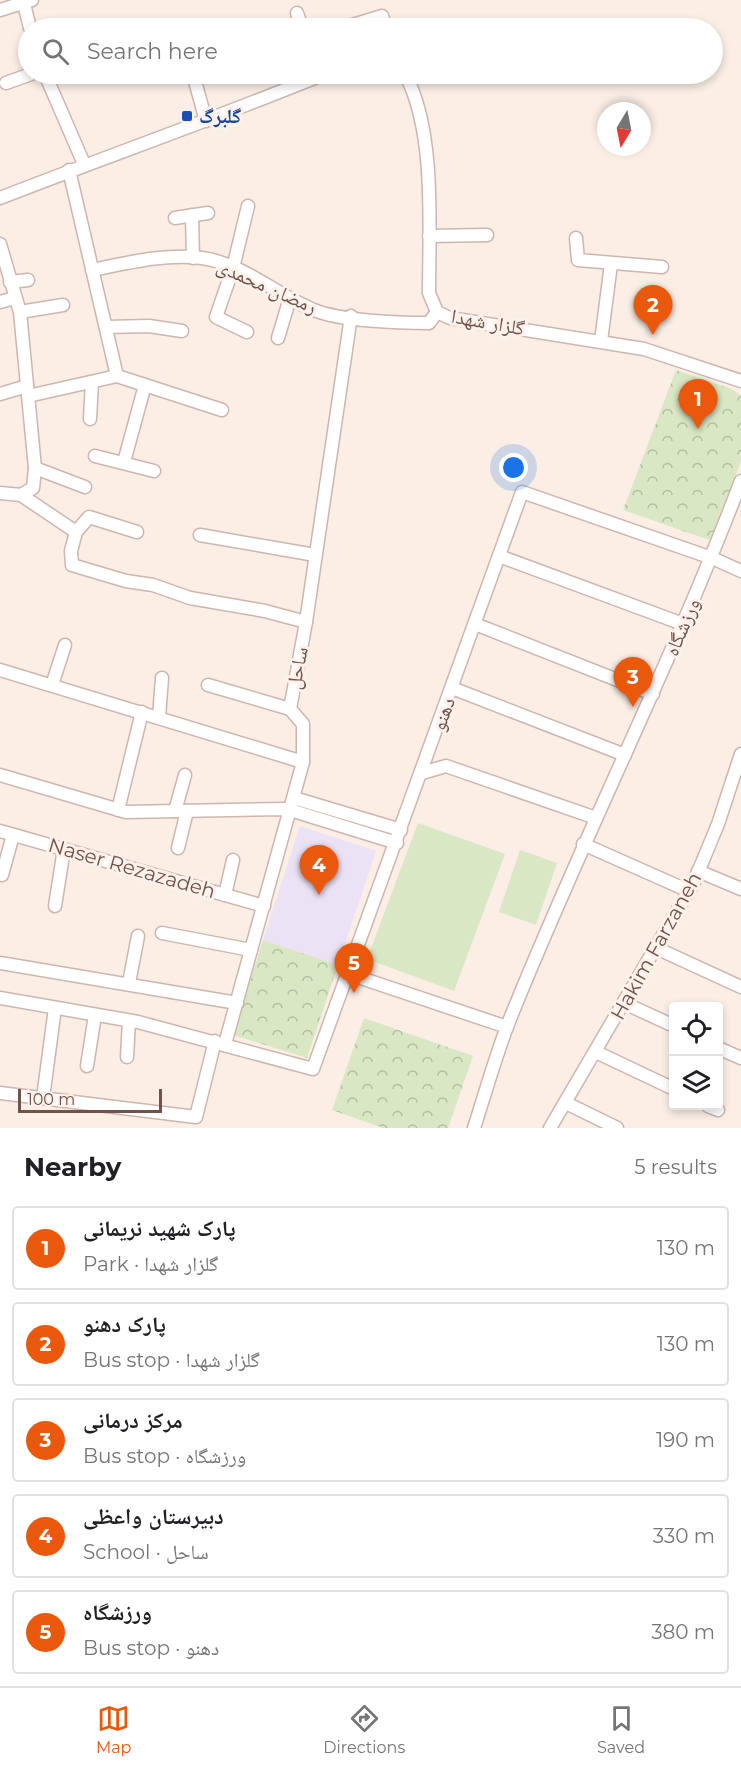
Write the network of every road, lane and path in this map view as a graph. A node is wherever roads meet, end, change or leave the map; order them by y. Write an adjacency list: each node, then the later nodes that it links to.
1 (26, 1): 2 (street); 4 (street)
2 (0, 10)
3 (297, 13): 5 (street)
4 (29, 18)
5 (299, 18)
6 (18, 79): 7 (street)
7 (6, 83)
8 (49, 84): 13 (street)
9 (196, 84): 12 (street)
10 (295, 84): 12 (street)
11 (410, 84): 20 (street, گلزار شهدا)
12 (206, 121): 13 (street)
13 (84, 164): 14 (street)
14 (69, 170): 15 (street); 28 (street)
15 (0, 197)
16 (248, 206): 27 (street)
17 (208, 213): 18 (street)
18 (192, 215): 19 (street); 24 (street)
19 (175, 218)
20 (429, 236): 21 (street); 36 (street, گلزار شهدا)
21 (487, 236)
22 (576, 238): 25 (street)
23 (0, 244): 30 (street)
24 (193, 258): 27 (street, رمضان محمدی); 28 (street, رمضان محمدی)
25 (611, 264): 26 (street); 42 (street)
26 (662, 267)
27 (233, 268): 32 (street, رمضان محمدی); 40 (street)
28 (92, 270): 38 (street)
29 (28, 280): 30 (street)
30 (10, 282): 31 (street)
31 (15, 298): 33 (street); 35 (street)
32 (290, 298): 37 (street, رمضان محمدی); 41 (street)
33 (0, 302)
34 (63, 305): 35 (street)
35 (20, 312): 47 (street)
36 (437, 312): 37 (street, رمضان محمدی); 42 (street, گلزار شهدا)
37 (351, 316): 62 (street, ساحل)
38 (106, 327): 39 (street); 43 (street)
39 (182, 331)
40 (247, 332)
41 (278, 338)
42 (601, 341): 44 (street, گلزار شهدا)
43 (117, 376): 45 (street); 46 (street)
44 (741, 381)
45 (92, 382): 47 (street); 50 (street)
46 (145, 385): 49 (street); 52 (street)
47 (27, 391): 48 (street); 53 (street)
48 (0, 394)
49 (222, 410)
50 (90, 419)
51 (95, 456): 52 (street)
52 (124, 462): 54 (street)
53 (35, 468): 56 (street); 58 (street)
54 (154, 471)
55 (741, 481): 64 (street)
56 (85, 487)
57 (0, 493): 58 (street)
58 (21, 495): 59 (street)
59 (76, 532): 60 (street); 66 (street)
60 (137, 532)
61 (200, 535): 62 (street)
62 (315, 555): 66 (street, ساحل)
63 (499, 556): 64 (street, دهنو); 67 (street, دهنو); 68 (street)
64 (712, 558): 65 (street, دهنو); 68 (street, ورزشگاه)
65 (741, 571)
66 (306, 622): 76 (street, ساحل)
67 (475, 624): 74 (street, دهنو); 75 (street)
68 (683, 624): 75 (street, ورزشگاه)
69 (65, 645): 72 (street)
70 (0, 670): 72 (street)
71 (162, 678): 78 (street)
72 (52, 685): 77 (street)
73 (208, 685): 76 (street)
74 (452, 688): 80 (street); 82 (street, دهنو)
75 (653, 694): 80 (street, ورزشگاه)
76 (290, 709): 81 (street, ساحل)
77 (142, 712): 78 (street); 87 (street)
78 (159, 717): 81 (street)
79 (741, 753): 85 (street, Hakim Farzaneh)
80 (625, 755): 89 (street, ورزشگاه)
81 (303, 762): 86 (street, ساحل)
82 (422, 773): 89 (street); 90 (street, دهنو)
83 (0, 775): 87 (street)
84 (185, 775): 88 (street)
85 (736, 790): 98 (street, Hakim Farzaneh)
86 (292, 804): 88 (street); 90 (street); 93 (street); 104 (street, ساحل)
87 (118, 810): 88 (street)
88 (181, 811): 95 (street)
89 (596, 818): 94 (street, ورزشگاه)
90 (401, 830): 93 (street, دهنو)
91 (0, 831): 92 (street, Naser Rezazadeh)
92 (13, 835): 96 (street, Naser Rezazadeh); 99 (street)
93 (397, 843): 110 (street, دهنو)
94 (583, 844): 101 (street); 120 (street, ورزشگاه)
95 (178, 848)
96 (64, 849): 102 (street, Naser Rezazadeh); 103 (street)
97 (233, 860): 102 (street)
98 (698, 871): 100 (street); 101 (street, Hakim Farzaneh)
99 (2, 875)
100 (741, 889)
101 (689, 891): 107 (street, Hakim Farzaneh)
102 (225, 895): 104 (street, Naser Rezazadeh)
103 (55, 906)
104 (264, 906): 108 (street, ساحل)
105 (162, 933): 108 (street)
106 (138, 936): 111 (street)
107 (656, 948): 112 (street); 115 (street, Hakim Farzaneh)
108 (251, 950): 114 (street, ساحل)
109 (0, 963): 111 (street)
110 (346, 973): 120 (street); 121 (street, دهنو)
111 (129, 983): 114 (street)
112 (741, 987)
113 (0, 998): 116 (street)
114 (237, 1002): 121 (street, ساحل)
115 (624, 1003): 119 (street); 123 (street, Hakim Farzaneh)
116 (55, 1008): 117 (street); 129 (street)
117 (95, 1015): 118 (street); 126 (street)
118 (129, 1021): 121 (street); 124 (street)
119 (669, 1024)
120 (507, 1026): 131 (street, ورزشگاه)
121 (220, 1042): 129 (street, ساحل)
122 (723, 1050): 125 (street)
123 (596, 1052): 127 (street); 130 (street, Hakim Farzaneh)
124 (127, 1057)
125 (741, 1058)
126 (87, 1066)
127 (669, 1087)
128 (0, 1093): 129 (street)
129 (43, 1098)
130 (566, 1103): 132 (street, Hakim Farzaneh); 133 (street)
131 (474, 1128)
132 (550, 1128)
133 (617, 1128)

